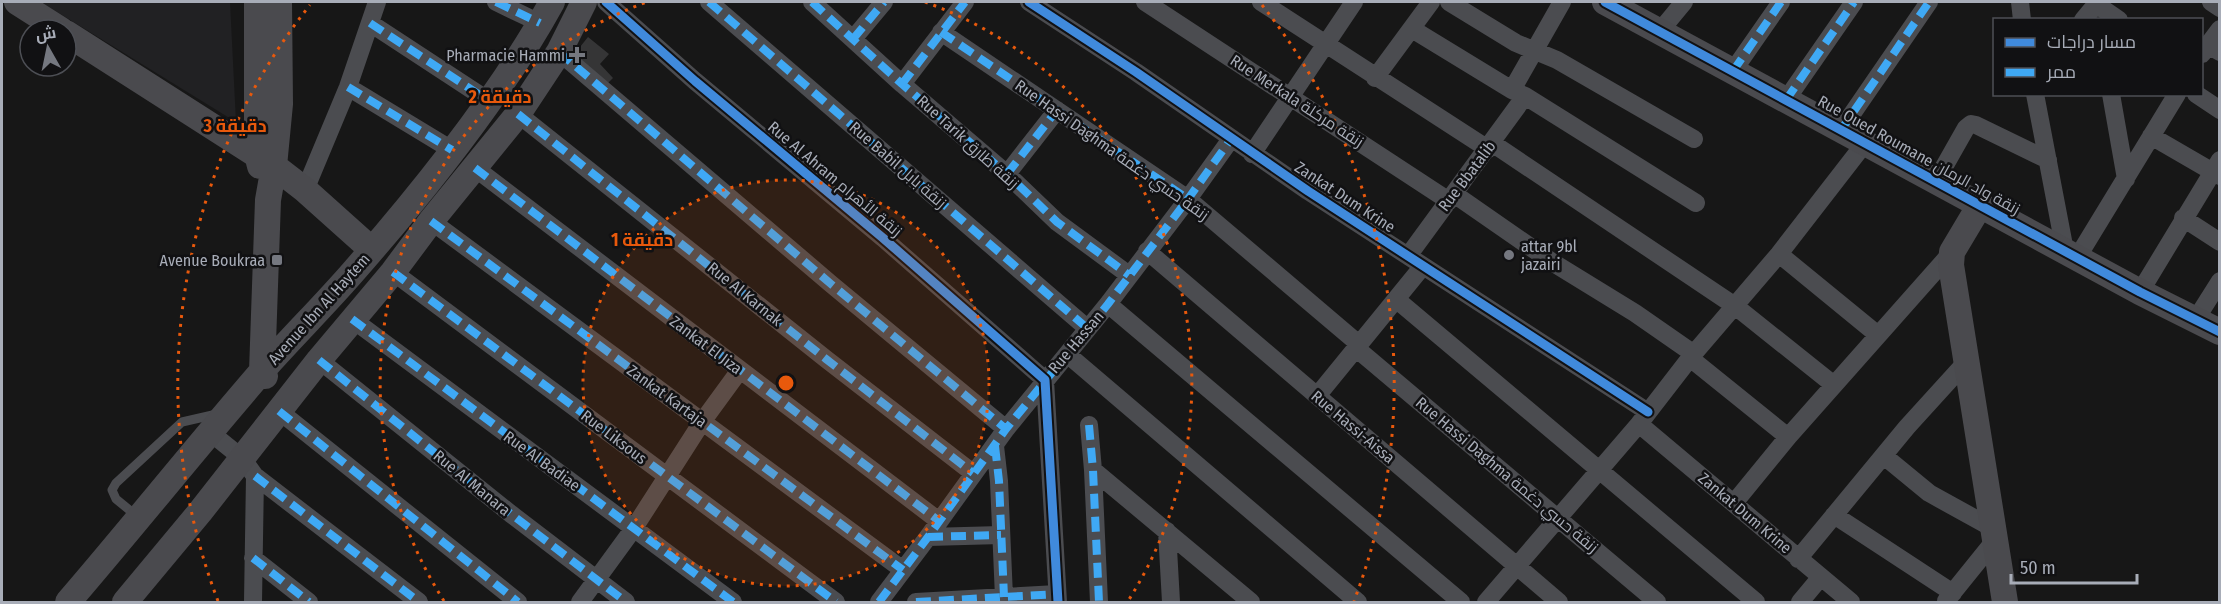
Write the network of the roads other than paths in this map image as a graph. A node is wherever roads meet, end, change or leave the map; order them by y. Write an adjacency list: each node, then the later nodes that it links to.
1 (16, 2): 29 (street)
2 (257, 2): 67 (street)
3 (279, 2): 67 (street)
4 (377, 2): 33 (street)
5 (496, 2): 28 (street)
6 (584, 2): 43 (street, Avenue Ibn Al Haytem)
7 (606, 2): 110 (street, Rue Al Ahram زنقة الأهرام)
8 (709, 2): 100 (street, Rue Babil زنقة بابل)
9 (812, 2): 38 (street, Rue Tarik زنقة طارق)
10 (884, 2): 38 (street)
11 (965, 2): 37 (street)
12 (1029, 2): 61 (street, Zankat Dum Krine)
13 (1145, 2): 53 (street, Rue Merkala زنقة مركلة)
14 (1261, 2): 40 (street)
15 (1354, 2): 40 (street)
16 (1431, 2): 35 (street)
17 (1449, 2): 42 (street)
18 (1562, 2): 42 (street, Rue Bbatalib)
19 (1684, 2): 36 (street)
20 (1781, 2): 44 (street)
21 (1854, 2): 54 (street)
22 (1929, 2): 59 (street)
23 (2019, 2): 30 (street)
24 (2211, 2): 27 (street)
25 (2097, 3): 31 (street); 32 (street)
26 (1622, 5): 36 (street, Rue Oued Roumane زنقة واد الرمان)
27 (2220, 8)
28 (546, 12): 55 (street, Avenue Ibn Al Haytem)
29 (42, 18)
30 (2022, 18)
31 (2085, 18)
32 (2116, 18)
33 (370, 23): 47 (street); 55 (street)
34 (2220, 28): 41 (street)
35 (1412, 29): 45 (street); 48 (street)
36 (1660, 31): 44 (street, Rue Oued Roumane زنقة واد الرمان)
37 (941, 32): 46 (street); 56 (street, Rue Hassi Daghma زنقة حسي دغمة)
38 (852, 39): 46 (street, Rue Tarik زنقة طارق)
39 (78, 41): 67 (street)
40 (1326, 45): 45 (street); 53 (street)
41 (2210, 50)
42 (1536, 51): 48 (street, Rue Bbatalib); 62 (street)
43 (559, 52): 58 (street, Avenue Ibn Al Haytem); 118 (street)
44 (1733, 71): 54 (street, Rue Oued Roumane زنقة واد الرمان)
45 (1376, 78): 64 (street)
46 (902, 84): 71 (street, Rue Tarik زنقة طارق)
47 (348, 87): 65 (street); 74 (street)
48 (1519, 93): 64 (street, Rue Bbatalib); 77 (street)
49 (2035, 96): 68 (street)
50 (2112, 96): 72 (street)
51 (2176, 96): 60 (street)
52 (2199, 96): 57 (street)
53 (1290, 98): 66 (street); 75 (street, Rue Merkala زنقة مركلة)
54 (1786, 100): 59 (street, Rue Oued Roumane زنقة واد الرمان)
55 (489, 101): 65 (street, Avenue Ibn Al Haytem)
56 (1057, 110): 71 (street); 76 (street, Rue Hassi Daghma زنقة حسي دغمة)
57 (2220, 110)
58 (518, 114): 69 (street, Avenue Ibn Al Haytem); 125 (street, Rue Al Karnak)
59 (1841, 130): 63 (street, Rue Oued Roumane زنقة واد الرمان)
60 (2151, 136): 70 (street); 72 (street)
61 (1231, 139): 66 (street, Zankat Dum Krine); 76 (street, Rue Hassan)
62 (1694, 139)
63 (1865, 143): 73 (street, Rue Oued Roumane زنقة واد الرمان); 85 (street)
64 (1490, 146): 75 (street, Rue Bbatalib); 95 (street)
65 (452, 150): 82 (street, Avenue Ibn Al Haytem)
66 (1252, 154): 87 (street, Zankat Dum Krine)
67 (266, 160): 74 (street); 96 (street)
68 (2048, 160): 73 (street); 86 (street)
69 (475, 168): 80 (street, Avenue Ibn Al Haytem); 108 (street, Zankat El Jiza)
70 (2217, 169): 79 (street)
71 (1007, 174): 90 (street, Rue Tarik زنقة طارق)
72 (2126, 179): 86 (street)
73 (1936, 182): 78 (street, Rue Oued Roumane زنقة واد الرمان)
74 (305, 190): 82 (street)
75 (1451, 197): 87 (street, Rue Bbatalib); 105 (street, Rue Merkala زنقة مركلة)
76 (1188, 199): 83 (street, Rue Hassan); 103 (street, Rue Hassi Daghma زنقة حسي دغمة)
77 (1696, 203)
78 (1980, 205): 84 (street); 86 (street, Rue Oued Roumane زنقة واد الرمان)
79 (2183, 218): 81 (street); 92 (street)
80 (430, 221): 89 (street, Avenue Ibn Al Haytem); 115 (street, Zankat Kartaja)
81 (2220, 242)
82 (372, 250): 99 (street, Avenue Ibn Al Haytem)
83 (1147, 251): 90 (street, Rue Hassan); 112 (street, Rue Hassi-Aissa)
84 (1952, 252): 102 (street); 107 (street)
85 (1779, 254): 95 (street); 102 (street)
86 (2071, 255): 92 (street, Rue Oued Roumane زنقة واد الرمان)
87 (1408, 256): 88 (street, Zankat Dum Krine)
88 (1423, 266): 93 (street); 114 (street, Zankat Dum Krine)
89 (393, 272): 97 (street, Avenue Ibn Al Haytem); 126 (street, Rue Liksous)
90 (1129, 275): 94 (street, Rue Hassan)
91 (2220, 281): 98 (street)
92 (2140, 292): 98 (street, Rue Oued Roumane زنقة واد الرمان)
93 (1396, 300): 103 (street); 124 (street)
94 (1108, 304): 100 (street, Rue Hassan); 162 (street)
95 (1735, 306): 105 (street); 111 (street)
96 (264, 314): 99 (street); 109 (street)
97 (352, 319): 106 (street, Avenue Ibn Al Haytem); 132 (street, Rue Al Badiae)
98 (2196, 319): 101 (street, Rue Oued Roumane زنقة واد الرمان)
99 (304, 324): 109 (street, Avenue Ibn Al Haytem)
100 (1087, 328): 104 (street, Rue Hassan)
101 (2220, 332)
102 (1878, 335): 111 (street)
103 (1358, 347): 112 (street); 130 (street, Rue Hassi Daghma زنقة حسي دغمة)
104 (1067, 354): 110 (street, Rue Hassan); 161 (street)
105 (1692, 356): 114 (street); 119 (street, Rue Merkala زنقة مركلة)
106 (319, 360): 113 (street, Avenue Ibn Al Haytem); 142 (street, Rue Al Manara)
107 (1967, 362): 121 (street); 134 (street)
108 (740, 370): 115 (street); 131 (street, Zankat El Jiza)
109 (262, 372): 113 (street); 116 (street, Avenue Ibn Al Haytem)
110 (1045, 380): 118 (street, Rue Hassan); 144 (street)
111 (1834, 386): 119 (street)
112 (1317, 396): 139 (street, Rue Hassi-Aissa)
113 (282, 407): 122 (street, Avenue Ibn Al Haytem); 151 (street)
114 (1643, 418): 124 (street); 127 (street, Zankat Dum Krine)
115 (702, 422): 126 (street); 140 (street, Zankat Kartaja)
116 (218, 424): 122 (street); 129 (street, Avenue Ibn Al Haytem); 129 (lane)
117 (1089, 425): 123 (street)
118 (1006, 429): 120 (street, Rue Hassan)
119 (1788, 437): 127 (street)
120 (995, 446): 125 (street, Rue Hassan); 135 (street)
121 (1884, 456): 128 (street); 134 (street)
122 (249, 467): 137 (street); 147 (street, Avenue Ibn Al Haytem); 150 (street)
123 (1094, 470): 133 (street); 158 (street)
124 (1599, 470): 130 (street); 166 (street)
125 (973, 473): 131 (street, Rue Hassan)
126 (666, 476): 132 (street); 155 (street, Rue Liksous)
127 (1734, 503): 138 (street, Zankat Dum Krine)
128 (1834, 515): 138 (street); 145 (street)
129 (140, 518): 146 (street, Avenue Ibn Al Haytem)
130 (1558, 519): 139 (street); 165 (street, Rue Hassi Daghma زنقة حسي دغمة)
131 (939, 521): 136 (street, Rue Hassan)
132 (634, 528): 142 (street); 154 (street, Rue Al Badiae)
133 (1167, 531): 159 (street); 160 (street)
134 (1995, 534): 145 (street); 169 (street)
135 (1001, 535): 136 (street); 143 (street)
136 (928, 537): 140 (street, Rue Hassan)
137 (253, 558): 148 (street); 149 (street)
138 (1798, 559): 141 (street, Zankat Dum Krine)
139 (1517, 566): 163 (street); 164 (street, Rue Hassi-Aissa)
140 (903, 570): 156 (street, Rue Hassan)
141 (1820, 578): 167 (street); 168 (street, Zankat Dum Krine)
142 (595, 579): 152 (street); 153 (street, Rue Al Manara)
143 (1004, 597): 144 (street); 157 (street)
144 (1058, 598)
145 (1949, 598)
146 (68, 603)
147 (125, 603)
148 (253, 603)
149 (309, 603)
150 (419, 603)
151 (518, 603)
152 (580, 603)
153 (626, 603)
154 (733, 603)
155 (836, 603)
156 (879, 603)
157 (916, 603)
158 (1099, 603)
159 (1171, 603)
160 (1251, 603)
161 (1358, 603)
162 (1461, 603)
163 (1486, 603)
164 (1559, 603)
165 (1657, 603)
166 (1756, 603)
167 (1800, 603)
168 (1851, 603)
169 (2006, 603)

